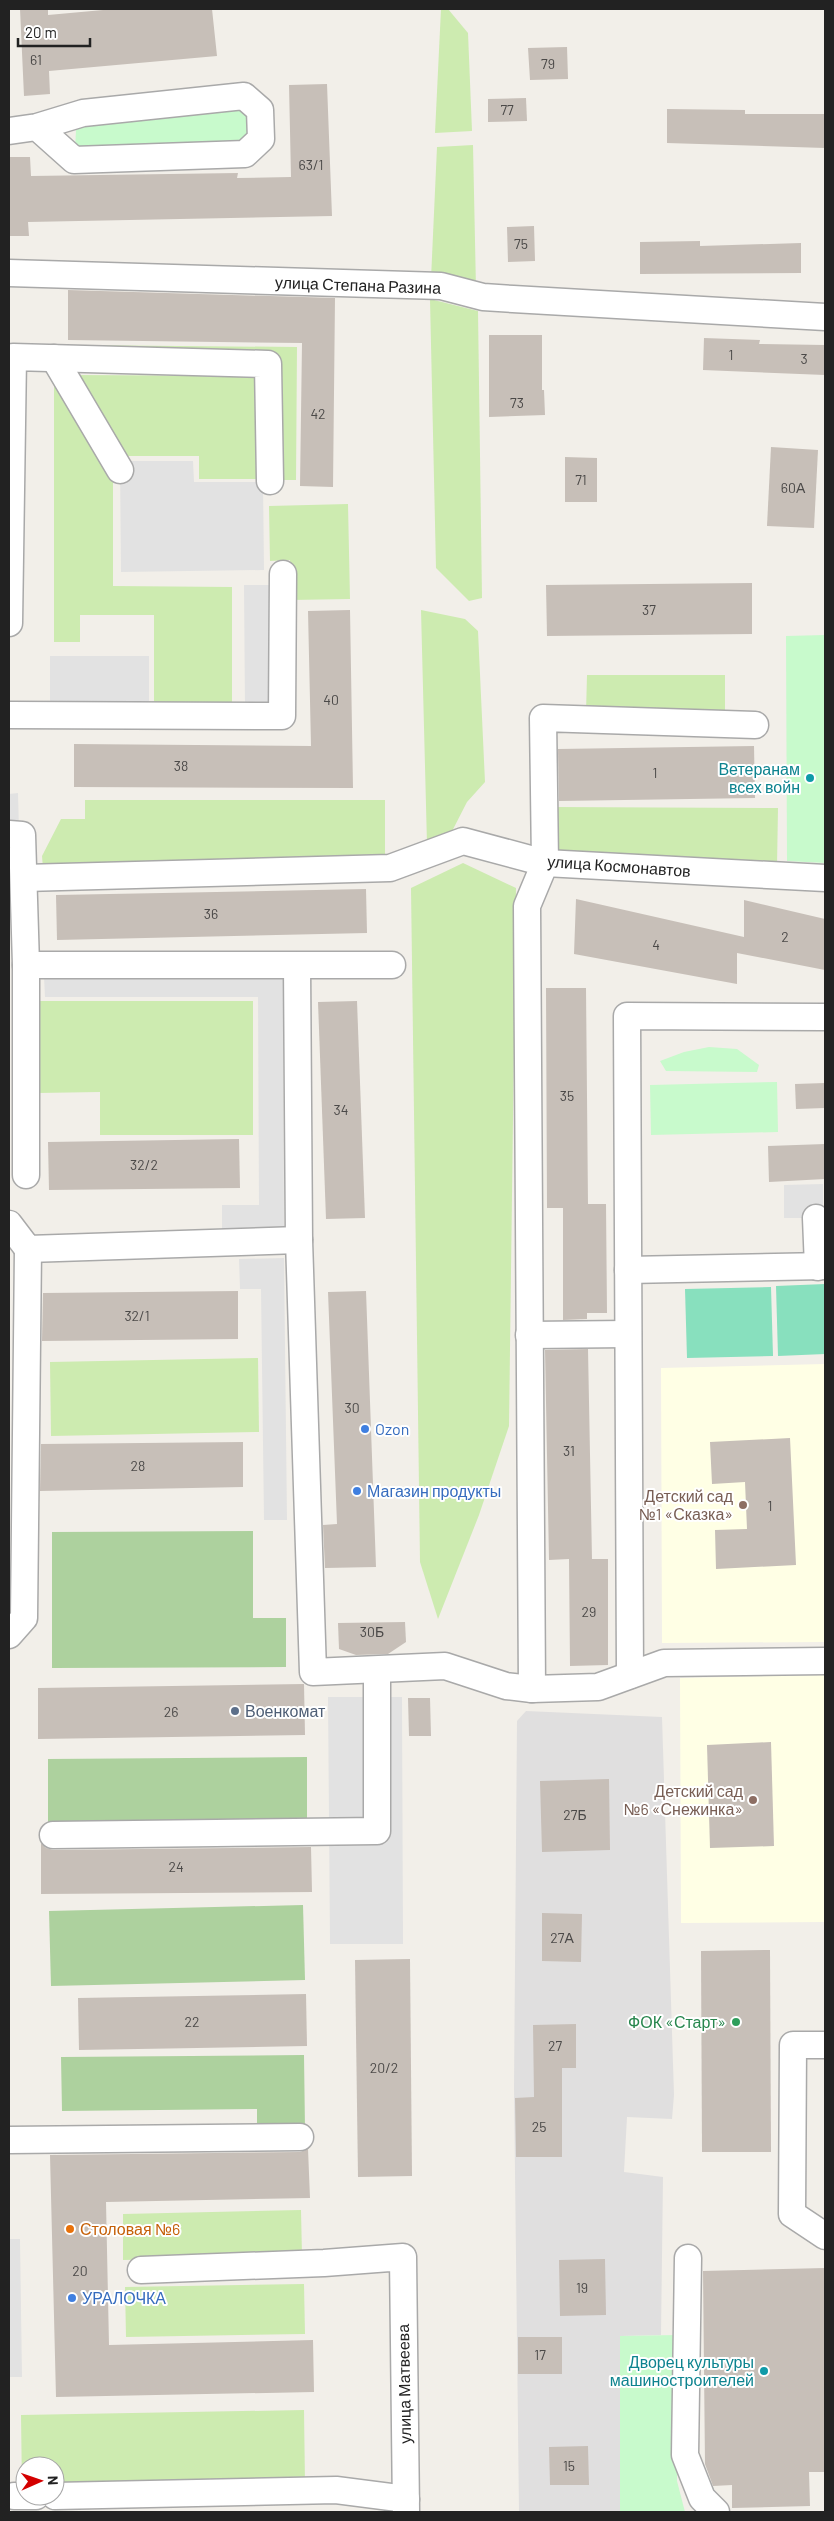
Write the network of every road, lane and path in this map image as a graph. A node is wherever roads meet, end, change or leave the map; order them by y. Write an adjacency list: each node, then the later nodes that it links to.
1 (37, 127): 1 (street); 2 (street)
2 (9, 132)
3 (9, 273): 4 (street, улица Степана Разина)
4 (825, 317)
5 (54, 358): 6 (street); 7 (street); 9 (street)
6 (120, 470)
7 (270, 481)
8 (283, 574): 10 (street)
9 (9, 623)
10 (9, 715)
11 (755, 725): 13 (street)
12 (9, 834): 14 (street)
13 (545, 863): 14 (street, улица Космонавтов); 15 (street, улица Космонавтов); 28 (street)
14 (24, 878): 16 (street)
15 (825, 878)
16 (26, 965): 18 (street); 20 (street)
17 (392, 965): 18 (street)
18 (297, 966): 23 (street)
19 (825, 1017): 26 (street)
20 (26, 1175)
21 (816, 1218): 25 (street)
22 (9, 1224): 24 (street)
23 (299, 1240): 24 (street); 31 (street)
24 (28, 1249): 29 (street)
25 (822, 1266): 26 (street)
26 (628, 1270): 27 (street)
27 (628, 1334): 28 (street); 32 (street)
28 (529, 1335): 33 (street)
29 (9, 1635)
30 (825, 1661): 32 (street)
31 (377, 1670): 33 (street); 34 (street)
32 (630, 1675): 33 (street)
33 (532, 1689)
34 (53, 1835)
35 (825, 2045): 38 (street)
36 (300, 2137): 37 (street)
37 (9, 2140)
38 (825, 2236)
39 (688, 2258): 43 (street)
40 (141, 2270): 42 (street, улица Матвеева)
41 (65, 2496): 42 (street)
42 (406, 2506)
43 (716, 2512)

